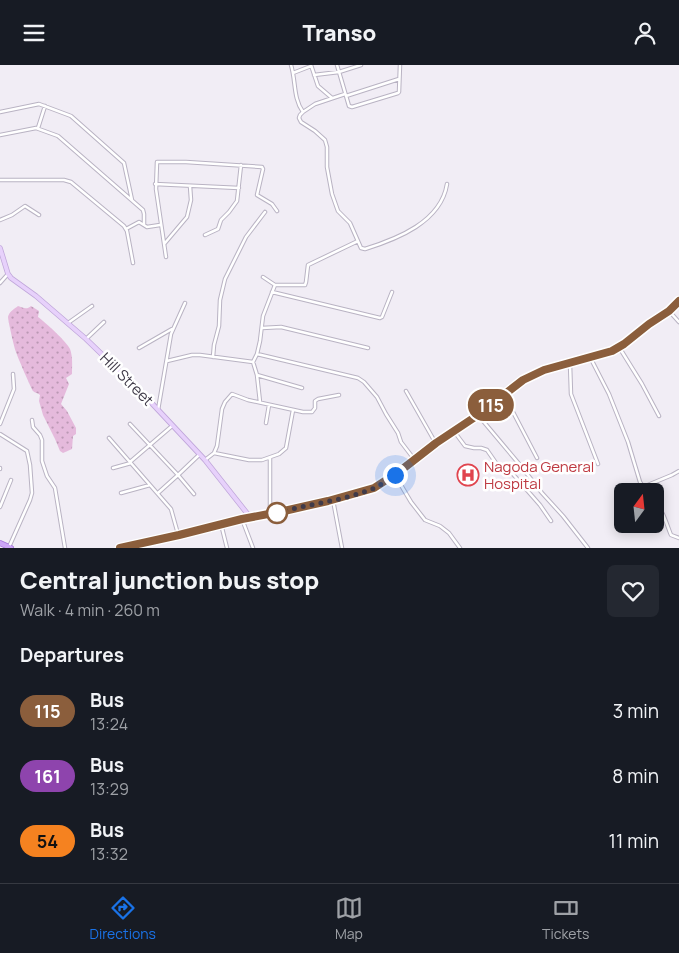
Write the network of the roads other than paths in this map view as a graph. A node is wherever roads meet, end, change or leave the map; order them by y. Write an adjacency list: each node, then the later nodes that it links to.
1 (290, 65): 7 (street)
2 (311, 65): 7 (street); 8 (street)
3 (337, 65): 6 (street)
4 (361, 65): 6 (street)
5 (400, 65): 9 (street)
6 (339, 72): 8 (street); 10 (street)
7 (293, 73): 14 (street)
8 (314, 75): 11 (street)
9 (400, 79): 10 (street); 10 (street)
10 (346, 95): 11 (street)
11 (332, 99): 14 (street)
12 (45, 106): 13 (street); 15 (street); 23 (street)
13 (0, 112)
14 (304, 112): 32 (street)
15 (38, 128): 16 (street); 23 (street)
16 (0, 135)
17 (241, 165): 19 (street); 22 (street); 24 (street)
18 (0, 181): 30 (street)
19 (155, 184): 21 (street); 29 (street)
20 (447, 184): 32 (street)
21 (190, 186): 22 (street); 33 (street)
22 (239, 188): 31 (street)
23 (132, 200): 28 (street)
24 (276, 211)
25 (266, 212): 57 (street)
26 (39, 215): 27 (street)
27 (0, 220)
28 (144, 225): 29 (street); 30 (street)
29 (161, 225): 33 (street)
30 (126, 229): 36 (street)
31 (205, 235)
32 (358, 241): 40 (street)
33 (164, 244): 35 (street)
34 (0, 248): 37 (main road)
35 (166, 257)
36 (133, 263)
37 (8, 274): 39 (street); 49 (main road, Hill Street)
38 (263, 277): 40 (street)
39 (0, 283)
40 (275, 285): 41 (street)
41 (272, 292): 42 (street); 51 (street)
42 (392, 292)
43 (679, 301): 46 (main road)
44 (185, 303): 50 (street)
45 (92, 306): 49 (street)
46 (669, 311): 48 (street); 53 (main road)
47 (104, 322): 52 (street)
48 (679, 322)
49 (68, 323): 52 (main road, Hill Street)
50 (173, 328): 54 (street); 59 (street)
51 (262, 328): 55 (street); 56 (street)
52 (86, 339): 70 (main road, Hill Street)
53 (618, 347): 58 (main road); 73 (street)
54 (139, 348)
55 (368, 348)
56 (257, 354): 60 (street); 88 (street)
57 (213, 357): 59 (street); 60 (street)
58 (590, 357): 61 (main road); 97 (street)
59 (167, 361): 70 (street)
60 (253, 362): 63 (street)
61 (570, 362): 67 (main road); 91 (street)
62 (13, 374): 76 (street)
63 (256, 375): 64 (street); 68 (street)
64 (302, 388)
65 (406, 391): 82 (street)
66 (339, 395): 71 (street)
67 (502, 397): 72 (main road); 87 (street)
68 (260, 403): 69 (street); 84 (street)
69 (269, 405): 71 (street); 75 (street)
70 (158, 410): 78 (main road, Hill Street)
71 (293, 410): 86 (street)
72 (478, 415): 79 (main road); 122 (street)
73 (659, 416)
74 (32, 420): 116 (street)
75 (266, 423)
76 (0, 424)
77 (130, 424): 83 (street)
78 (173, 425): 83 (street); 85 (main road, Hill Street)
79 (454, 430): 82 (main road); 109 (street)
80 (0, 434): 115 (street)
81 (109, 438): 90 (street)
82 (436, 443): 88 (main road)
83 (151, 445): 90 (street); 94 (street)
84 (214, 453): 86 (street); 89 (street)
85 (199, 455): 89 (main road, Hill Street); 94 (street)
86 (270, 458): 105 (street)
87 (537, 458)
88 (415, 459): 95 (main road)
89 (205, 460): 107 (main road, Hill Street)
90 (130, 463): 92 (street); 99 (street)
91 (598, 464)
92 (113, 468)
93 (679, 471): 98 (street)
94 (178, 475): 101 (street); 102 (street)
95 (395, 475): 103 (main road); 121 (street)
96 (11, 480): 104 (street)
97 (641, 483)
98 (653, 483)
99 (150, 485): 100 (street); 101 (street)
100 (121, 493)
101 (158, 493): 111 (street)
102 (194, 494)
103 (333, 500): 105 (main road); 120 (street)
104 (0, 507)
105 (270, 514): 107 (main road)
106 (664, 516): 112 (street)
107 (250, 517): 108 (main road)
108 (242, 519): 110 (main road); 119 (street)
109 (551, 521)
110 (219, 525): 111 (main road); 118 (street)
111 (179, 535): 114 (main road)
112 (679, 538)
113 (0, 543): 115 (main road)
114 (138, 546): 117 (main road)
115 (10, 548)
116 (65, 548)
117 (120, 548)
118 (227, 548)
119 (253, 548)
120 (342, 548)
121 (460, 548)
122 (588, 548)

